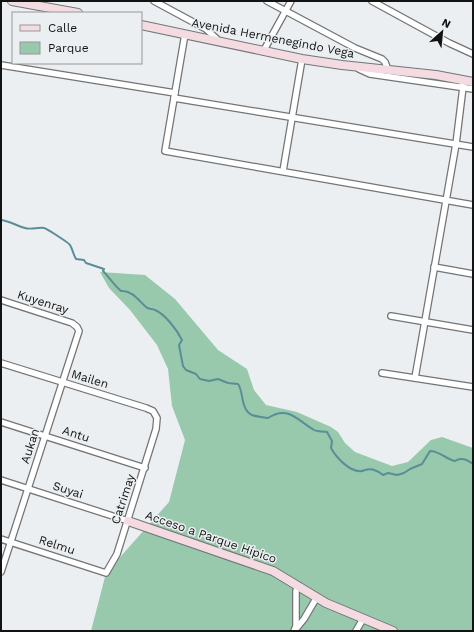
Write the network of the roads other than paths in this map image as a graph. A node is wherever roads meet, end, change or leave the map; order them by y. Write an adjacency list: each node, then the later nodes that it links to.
1 (12, 1): 6 (street)
2 (154, 1): 11 (street)
3 (267, 1): 7 (street)
4 (291, 1): 7 (street)
5 (372, 1): 13 (street)
6 (44, 4): 8 (street)
7 (285, 11): 12 (street); 17 (street)
8 (74, 12)
9 (142, 25): 10 (street, Avenida Hermenegindo Vega)
10 (185, 34): 11 (street, Avenida Hermenegindo Vega); 21 (street)
11 (218, 40): 12 (street, Avenida Hermenegindo Vega)
12 (264, 50): 14 (street, Avenida Hermenegindo Vega)
13 (473, 54)
14 (302, 58): 16 (street, Avenida Hermenegindo Vega); 22 (street)
15 (1, 65): 21 (street)
16 (354, 66): 17 (street, Avenida Hermenegindo Vega); 19 (street)
17 (388, 70): 19 (street, Avenida Hermenegindo Vega)
18 (473, 82): 19 (street, Avenida Hermenegindo Vega)
19 (463, 84): 20 (street); 23 (street)
20 (473, 89)
21 (175, 95): 22 (street); 25 (street)
22 (292, 117): 23 (street); 25 (street)
23 (456, 144): 24 (street); 26 (street)
24 (473, 147)
25 (283, 171): 26 (street)
26 (446, 201): 27 (street); 28 (street)
27 (473, 205)
28 (434, 267): 29 (street); 32 (street)
29 (473, 274)
30 (1, 300): 33 (street, Kuyenray)
31 (391, 316): 32 (street)
32 (426, 321): 34 (street); 37 (street)
33 (77, 327): 38 (street, Aukan)
34 (473, 330)
35 (1, 363): 38 (street, Mailen)
36 (382, 373): 37 (street)
37 (415, 378): 39 (street)
38 (63, 383): 41 (street, Mailen); 42 (street, Aukan)
39 (473, 387)
40 (1, 422): 42 (street, Antu)
41 (156, 429): 43 (street, Catrimay)
42 (45, 436): 43 (street, Antu); 45 (street, Aukan)
43 (145, 468): 46 (street, Catrimay)
44 (1, 480): 45 (street, Suyai)
45 (28, 489): 46 (street, Suyai); 48 (street, Aukan)
46 (128, 521): 50 (street, Catrimay); 51 (street, Acceso a Parque Hípico)
47 (1, 539): 48 (street, Relmu)
48 (10, 542): 49 (street, Aukan); 50 (street, Relmu)
49 (1, 572)
50 (106, 572)
51 (298, 586): 52 (street, Acceso a Parque Hípico); 54 (street)
52 (317, 597): 53 (street, Acceso a Parque Hípico); 54 (street)
53 (363, 619): 55 (street); 56 (street, Acceso a Parque Hípico)
54 (294, 631)
55 (356, 631)
56 (393, 631)

